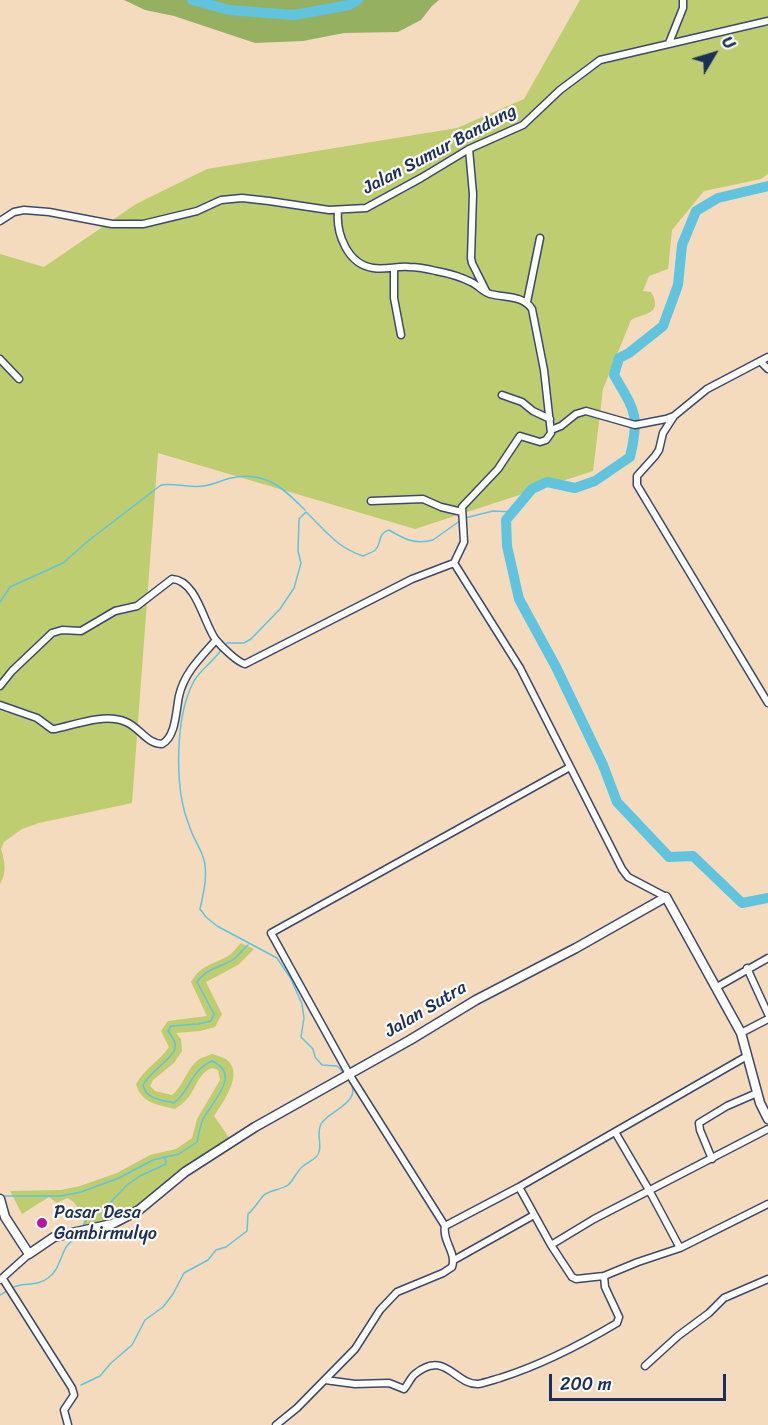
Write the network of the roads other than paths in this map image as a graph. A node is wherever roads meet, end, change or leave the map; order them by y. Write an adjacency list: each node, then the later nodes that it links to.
1 (683, 0): 3 (street)
2 (768, 21): 3 (street, Jalan Sumur Bandung)
3 (669, 43): 4 (street, Jalan Sumur Bandung)
4 (469, 148): 5 (street, Jalan Sumur Bandung); 9 (street)
5 (338, 211): 6 (street, Jalan Sumur Bandung); 8 (street)
6 (0, 221)
7 (540, 238): 10 (street)
8 (394, 268): 9 (street); 11 (street)
9 (488, 294): 10 (street)
10 (527, 302): 19 (street)
11 (401, 335)
12 (768, 357): 14 (street)
13 (0, 359): 16 (street)
14 (760, 361): 15 (street); 18 (street)
15 (768, 369)
16 (19, 379)
17 (502, 395): 19 (street)
18 (674, 416): 20 (street); 26 (street)
19 (550, 419): 20 (street)
20 (551, 430): 22 (street)
21 (371, 501): 22 (street)
22 (462, 516): 23 (street)
23 (454, 563): 24 (street); 28 (street)
24 (221, 644): 25 (street); 27 (street)
25 (0, 686)
26 (768, 703)
27 (0, 705)
28 (570, 767): 29 (street); 37 (street)
29 (666, 897): 32 (street); 37 (street, Jalan Sutra)
30 (768, 958): 31 (street)
31 (747, 968): 32 (street); 33 (street)
32 (717, 987): 35 (street)
33 (768, 1014)
34 (768, 1019): 35 (street)
35 (741, 1033): 36 (street)
36 (747, 1056): 38 (street); 41 (street)
37 (347, 1075): 49 (street); 52 (street, Jalan Sutra)
38 (757, 1093): 39 (street); 42 (street)
39 (768, 1119)
40 (768, 1129): 42 (street)
41 (615, 1132): 43 (street); 44 (street)
42 (712, 1160): 44 (street)
43 (519, 1187): 47 (street); 49 (street)
44 (650, 1190): 50 (street); 51 (street)
45 (0, 1200): 48 (street)
46 (768, 1204): 51 (street)
47 (534, 1215): 50 (street); 53 (street)
48 (2, 1217): 52 (street)
49 (446, 1226): 53 (street)
50 (551, 1245): 54 (street)
51 (680, 1248): 54 (street)
52 (29, 1254): 56 (street, Jalan Sutra)
53 (454, 1260): 58 (street)
54 (604, 1276): 58 (street)
55 (768, 1279): 57 (street)
56 (3, 1281): 59 (street)
57 (645, 1366)
58 (325, 1380): 60 (street)
59 (68, 1425)
60 (276, 1425)

